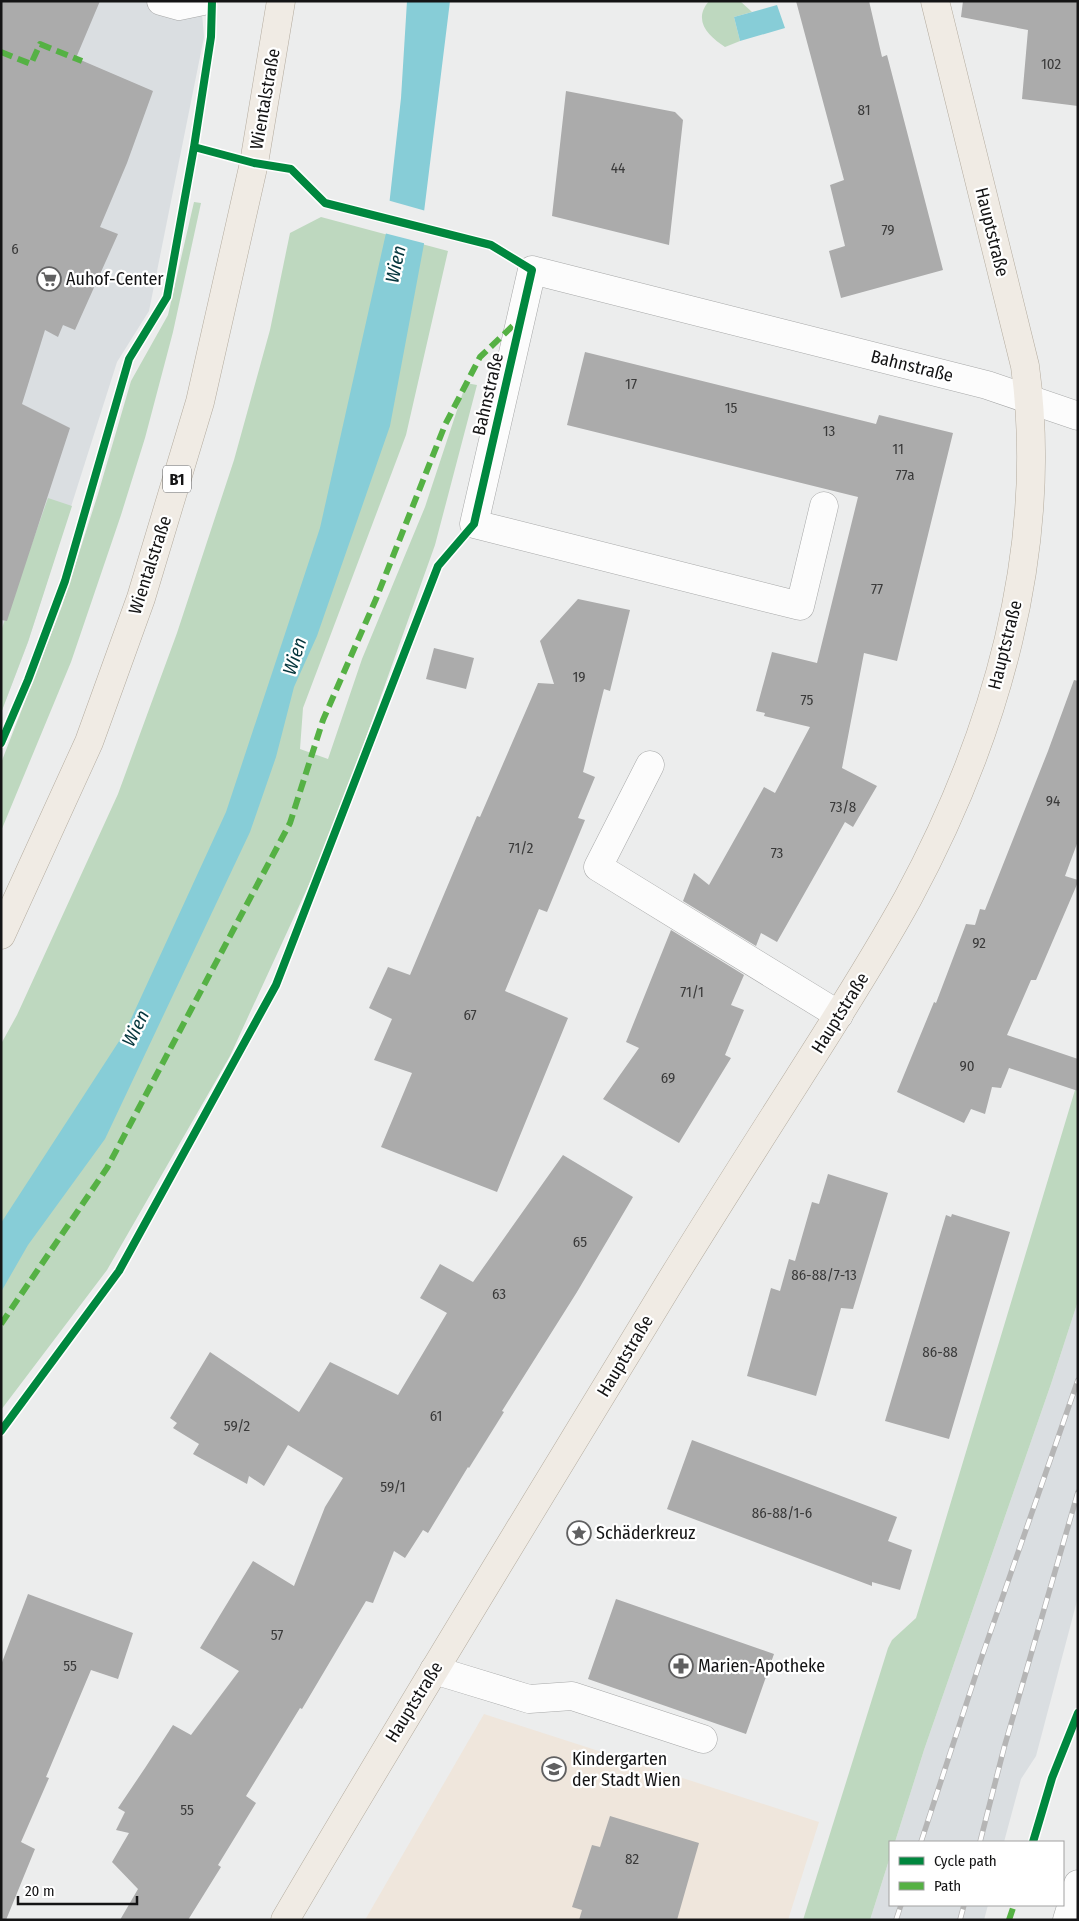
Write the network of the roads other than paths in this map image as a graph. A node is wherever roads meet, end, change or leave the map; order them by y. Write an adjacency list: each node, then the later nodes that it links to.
1 (161, 1): 2 (street)
2 (204, 1)
3 (281, 1): 9 (main road, Wientalstraße / B1)
4 (935, 1): 5 (main road, Hauptstraße)
5 (1030, 401): 6 (street, Bahnstraße); 7 (street, Bahnstraße); 10 (main road, Hauptstraße)
6 (1078, 416)
7 (824, 506)
8 (650, 765): 10 (street)
9 (1, 935)
10 (839, 1015): 11 (main road, Hauptstraße)
11 (434, 1670): 12 (street); 14 (main road, Hauptstraße)
12 (703, 1739)
13 (1078, 1884): 15 (street)
14 (285, 1920)
15 (1067, 1920)

